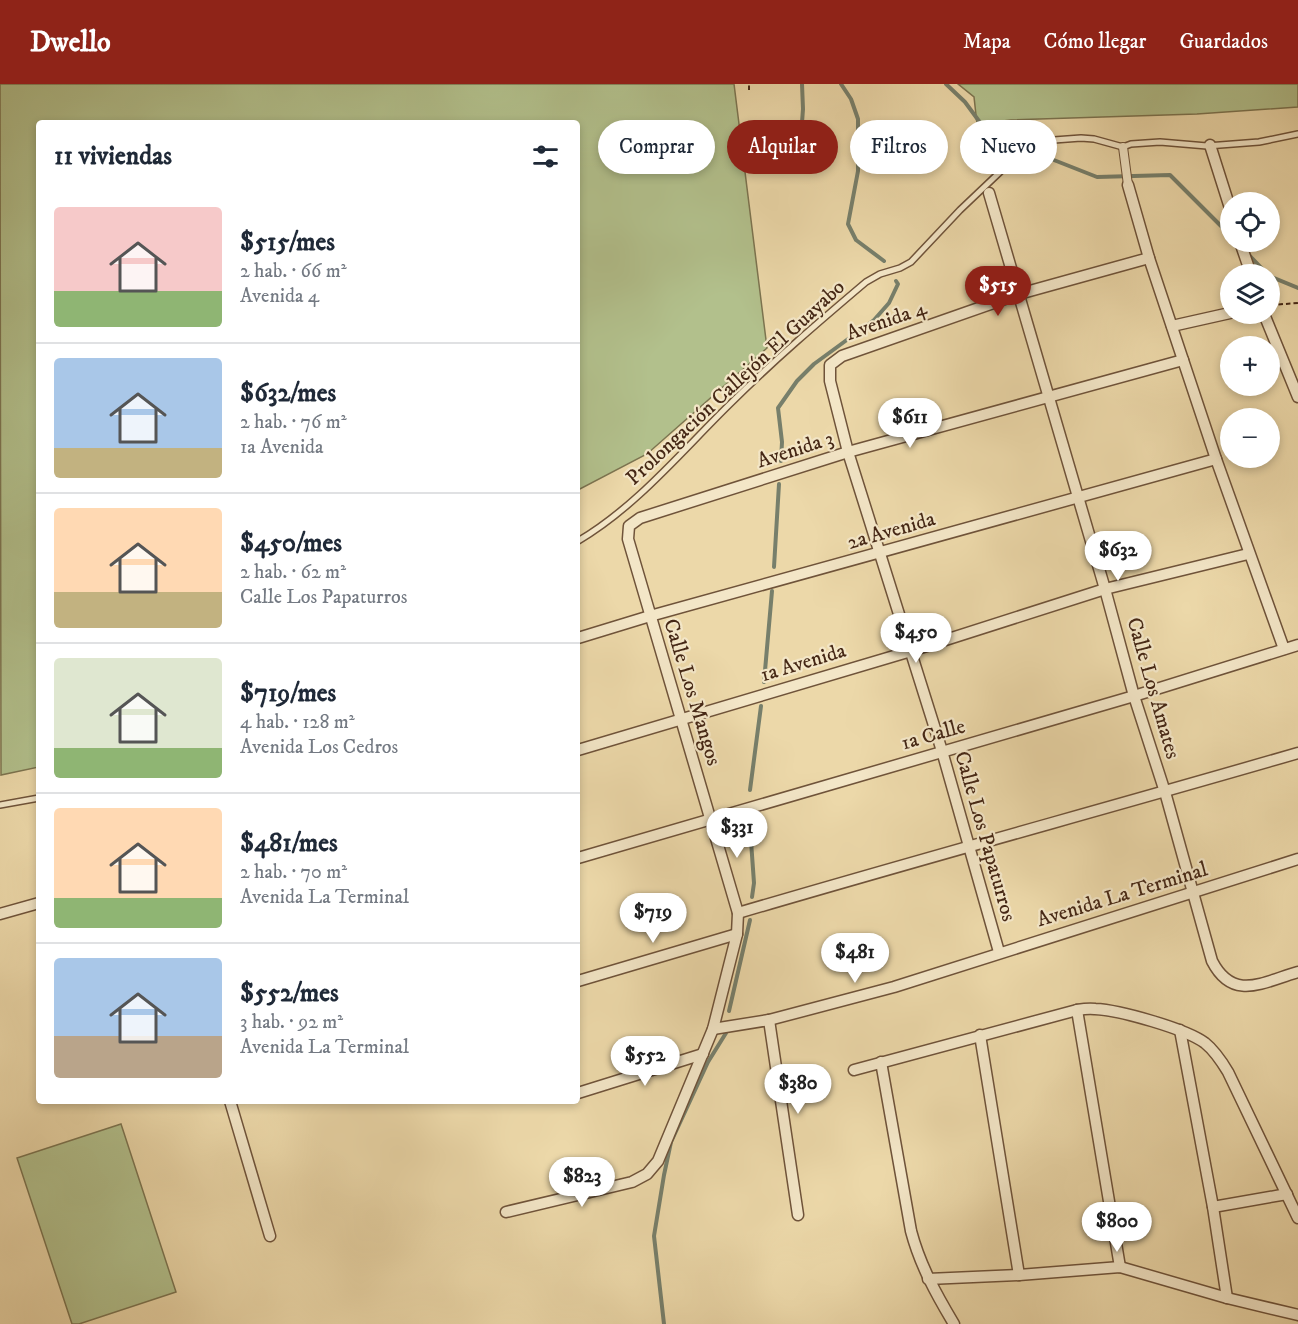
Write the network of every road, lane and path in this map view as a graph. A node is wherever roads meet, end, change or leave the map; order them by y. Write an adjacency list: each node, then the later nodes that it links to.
1 (748, 84): 2 (path)
2 (748, 90)
3 (1298, 134): 4 (lane, Prolongación Callejón El Guayabo)
4 (1210, 145): 5 (lane, Prolongación Callejón El Guayabo); 7 (street)
5 (1123, 147): 6 (street); 24 (lane, Prolongación Callejón El Guayabo)
6 (1128, 185): 9 (street)
7 (1225, 192)
8 (989, 193): 10 (street, Calle Los Amates)
9 (1149, 258): 10 (street, Avenida 4); 15 (street)
10 (1019, 294): 16 (street, Avenida 4); 18 (street, Calle Los Amates)
11 (1298, 303): 12 (path)
12 (1280, 304)
13 (1220, 315): 15 (street)
14 (1268, 324): 19 (street)
15 (1172, 326): 17 (street)
16 (842, 356): 20 (street, Calle Los Papaturros)
17 (1183, 360): 18 (street, Avenida 3); 21 (street)
18 (1047, 396): 20 (street, Avenida 3); 22 (street, Calle Los Amates)
19 (1298, 397)
20 (848, 452): 23 (street, Avenida 3); 25 (street, Calle Los Papaturros)
21 (1215, 459): 22 (street, 2a Avenida); 26 (street)
22 (1077, 498): 25 (street, 2a Avenida); 27 (street, Calle Los Amates)
23 (629, 526): 28 (street, Calle Los Mangos)
24 (580, 540)
25 (880, 554): 28 (street, 2a Avenida); 32 (street, Calle Los Papaturros)
26 (1248, 554): 27 (street, 1a Avenida); 31 (street)
27 (1105, 589): 32 (street, 1a Avenida); 33 (street, Calle Los Amates)
28 (650, 616): 29 (street, 2a Avenida); 34 (street, Calle Los Mangos)
29 (580, 637)
30 (1298, 645): 31 (street, 1a Calle)
31 (1284, 649): 33 (street, 1a Calle)
32 (910, 651): 34 (street, 1a Avenida); 36 (street, Calle Los Papaturros)
33 (1134, 696): 36 (street, 1a Calle); 38 (street, Calle Los Amates)
34 (681, 719): 35 (street, 1a Avenida); 41 (street, Calle Los Mangos)
35 (580, 749)
36 (942, 752): 41 (street, 1a Calle); 42 (street, Calle Los Papaturros)
37 (1298, 753): 38 (street)
38 (1165, 792): 42 (street); 45 (street, Calle Los Amates)
39 (36, 799): 40 (lane)
40 (0, 805)
41 (710, 818): 43 (street, 1a Calle); 47 (street, Calle Los Mangos)
42 (969, 845): 47 (street); 50 (street, Calle Los Papaturros)
43 (580, 857)
44 (1298, 859): 45 (street, Avenida La Terminal)
45 (1193, 892): 50 (street, Avenida La Terminal); 51 (street, Calle Los Amates)
46 (36, 904): 48 (street)
47 (738, 913): 49 (street, Calle Los Mangos)
48 (0, 914)
49 (737, 934): 52 (street); 55 (street, Calle Los Mangos)
50 (999, 952): 54 (street, Avenida La Terminal)
51 (1298, 972)
52 (580, 980)
53 (1077, 1010): 56 (street); 57 (street); 69 (street)
54 (769, 1020): 55 (street, Avenida La Terminal); 66 (street)
55 (713, 1029): 58 (street, Calle Los Mangos)
56 (1180, 1030): 63 (street); 64 (street)
57 (980, 1035): 59 (street); 70 (street)
58 (703, 1054): 61 (street); 65 (street, Calle Los Mangos)
59 (882, 1062): 60 (street); 71 (street)
60 (854, 1070)
61 (580, 1092)
62 (231, 1104): 68 (street)
63 (1287, 1194): 64 (street); 67 (street)
64 (1213, 1207): 72 (street)
65 (506, 1212)
66 (798, 1215)
67 (1298, 1218)
68 (270, 1236)
69 (1120, 1267): 70 (street); 72 (street)
70 (1019, 1275): 71 (street)
71 (928, 1279): 74 (street)
72 (1227, 1298): 73 (street)
73 (1298, 1315)
74 (954, 1324)

